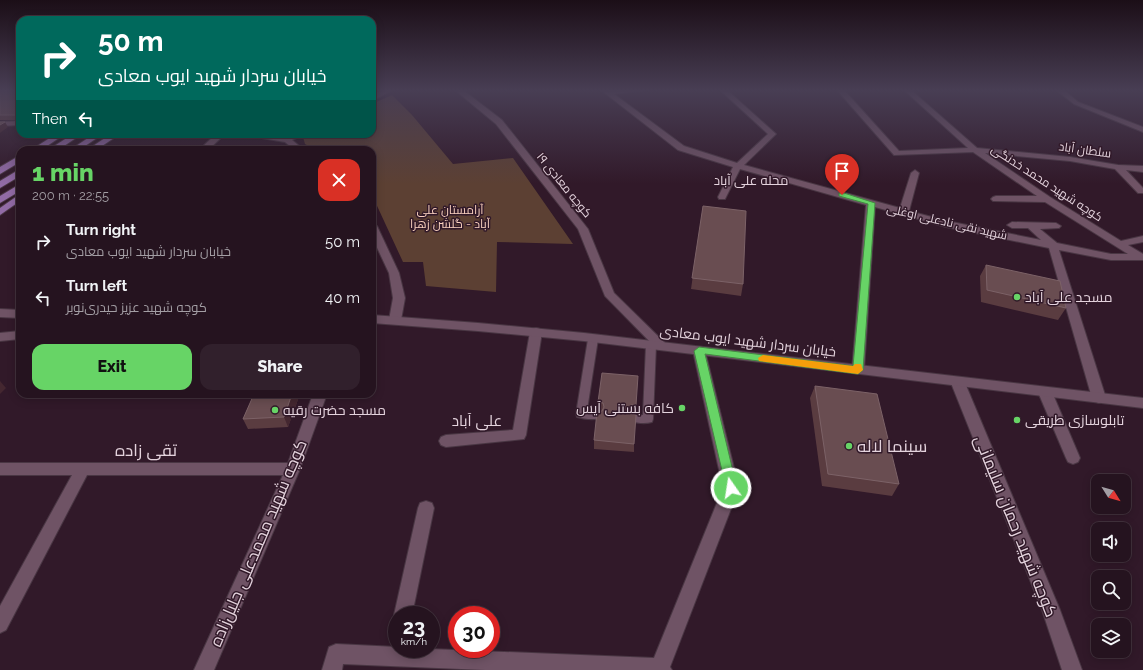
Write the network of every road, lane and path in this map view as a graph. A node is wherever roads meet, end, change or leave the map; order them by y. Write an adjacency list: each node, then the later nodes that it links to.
1 (498, 121): 61 (street, کوچه معادی ۱۹)
2 (645, 121): 26 (street, شهید نقی نادعلی اوغلی)
3 (758, 121): 26 (street)
4 (868, 121): 24 (street, سلطان آباد)
5 (942, 121): 24 (street, کوچه شهید محمد خدنگی)
6 (1121, 121): 9 (street)
7 (16, 123): 8 (street)
8 (0, 124)
9 (1143, 130)
10 (55, 138): 18 (main road)
11 (71, 138): 19 (main road)
12 (93, 138): 20 (main road)
13 (110, 138): 21 (main road)
14 (216, 138): 22 (street)
15 (274, 138): 17 (street)
16 (292, 138): 17 (street)
17 (287, 140): 23 (street)
18 (42, 146)
19 (58, 146)
20 (80, 146)
21 (97, 146)
22 (207, 146)
23 (295, 146)
24 (975, 150): 27 (street, سلطان آباد); 38 (street, کوچه شهید محمد خدنگی)
25 (16, 161): 29 (main road)
26 (738, 166): 35 (street); 41 (street, شهید نقی نادعلی اوغلی)
27 (1118, 166): 28 (street, سلطان آباد); 34 (street)
28 (1143, 169)
29 (0, 171)
30 (915, 173): 44 (street)
31 (16, 175): 32 (main road)
32 (0, 185)
33 (16, 190): 39 (main road)
34 (1141, 191)
35 (722, 197)
36 (16, 199): 42 (main road)
37 (996, 199): 38 (street)
38 (1047, 199): 50 (street, کوچه شهید محمد خدنگی)
39 (0, 200)
40 (16, 200): 43 (main road)
41 (871, 203): 44 (street, شهید نقی نادعلی اوغلی); 63 (street)
42 (0, 205)
43 (0, 212)
44 (904, 212): 51 (street, شهید نقی نادعلی اوغلی)
45 (1012, 225): 46 (street)
46 (1032, 226): 47 (street); 51 (street)
47 (1056, 226)
48 (376, 235): 56 (street)
49 (1143, 239): 50 (street)
50 (1119, 244): 52 (street, کوچه شهید محمد خدنگی)
51 (1053, 245): 52 (street, شهید نقی نادعلی اوغلی); 67 (street)
52 (1142, 258)
53 (0, 313): 54 (street)
54 (16, 314)
55 (376, 319): 56 (street, خیابان سردار شهید ایوب معادی)
56 (395, 320): 57 (street, خیابان سردار شهید ایوب معادی)
57 (536, 332): 60 (street, خیابان سردار شهید ایوب معادی); 71 (street)
58 (16, 335): 59 (street)
59 (0, 337)
60 (593, 339): 61 (street, خیابان سردار شهید ایوب معادی); 69 (lane)
61 (656, 345): 62 (street, خیابان سردار شهید ایوب معادی); 70 (lane)
62 (699, 351): 63 (street, خیابان سردار شهید ایوب معادی); 83 (street)
63 (858, 370): 64 (street, خیابان سردار شهید ایوب معادی)
64 (958, 383): 65 (street, خیابان سردار شهید ایوب معادی); 85 (street, کوچه شهید رحمان سلیمانی)
65 (1045, 392): 67 (street, خیابان سردار شهید ایوب معادی); 72 (street)
66 (319, 398): 75 (street, کوچه شهید محمدعلی جلیل‌زاده)
67 (1099, 398): 68 (street, خیابان سردار شهید ایوب معادی)
68 (1143, 403)
69 (597, 415)
70 (635, 418)
71 (446, 441)
72 (1073, 458)
73 (0, 469): 74 (street, تقی زاده)
74 (83, 469): 75 (street, تقی زاده); 78 (street)
75 (292, 469): 84 (street, کوچه شهید محمدعلی جلیل‌زاده)
76 (426, 508): 77 (street)
77 (406, 606)
78 (0, 624)
79 (388, 652): 81 (street)
80 (440, 656): 82 (street)
81 (334, 662)
82 (547, 667): 83 (street)
83 (661, 669)
84 (204, 670)
85 (1072, 670)

